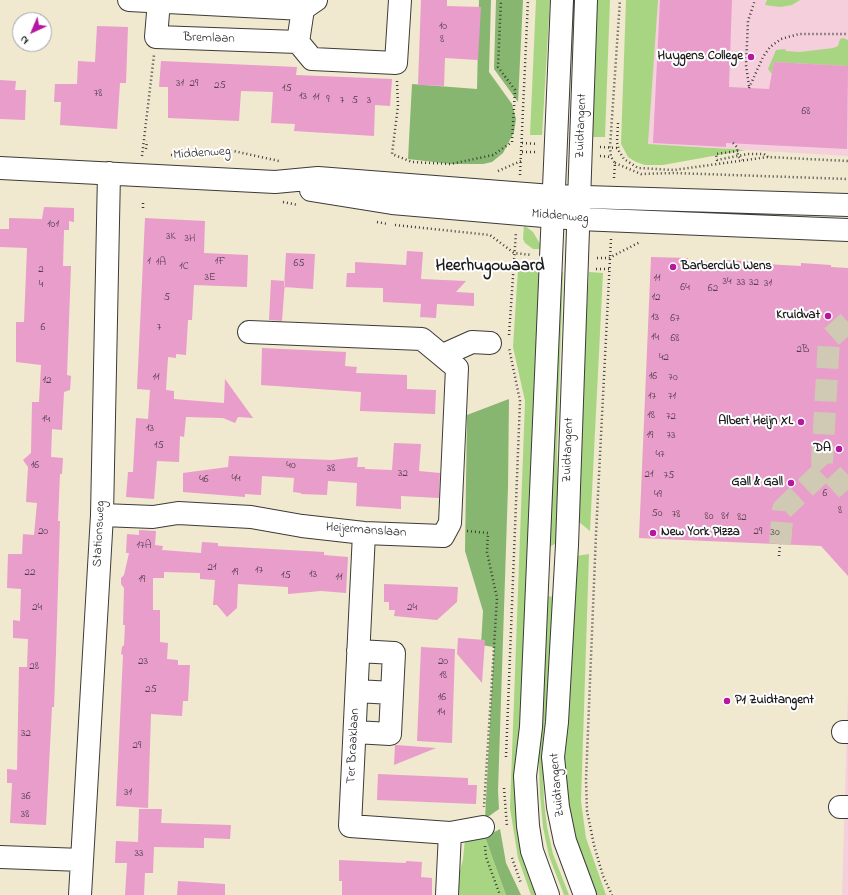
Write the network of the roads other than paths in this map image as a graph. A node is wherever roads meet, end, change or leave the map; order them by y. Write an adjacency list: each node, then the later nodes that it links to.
1 (129, 0): 5 (street)
2 (400, 0): 7 (street)
3 (562, 0): 12 (street, Zuidtangent)
4 (586, 0): 10 (street, Zuidtangent)
5 (159, 1): 6 (street); 7 (street, Bremlaan)
6 (309, 5): 7 (street)
7 (298, 42)
8 (0, 168): 9 (street, Middenweg)
9 (109, 173): 12 (street, Middenweg); 18 (street, Stationsweg)
10 (580, 197): 11 (street, Middenweg); 12 (street, Middenweg); 13 (street, Zuidtangent)
11 (848, 205)
12 (552, 206): 13 (street, Middenweg); 30 (street, Zuidtangent)
13 (579, 219): 14 (street, Middenweg); 31 (street, Zuidtangent)
14 (848, 230)
15 (249, 332): 17 (street)
16 (490, 343): 17 (street)
17 (442, 355): 19 (street, Heijermanslaan)
18 (102, 515): 19 (street, Heijermanslaan); 27 (street, Stationsweg)
19 (364, 533): 20 (street, Ter Braaklaan)
20 (358, 651): 21 (street, Ter Braaklaan); 22 (street)
21 (356, 691): 22 (street); 23 (street, Ter Braaklaan)
22 (392, 693): 23 (street)
23 (355, 732): 25 (street, Ter Braaklaan)
24 (483, 827): 25 (street, Ter Braaklaan)
25 (450, 833): 29 (street)
26 (0, 857): 27 (street)
27 (82, 860): 28 (street, Stationsweg)
28 (80, 895)
29 (447, 895)
30 (548, 895)
31 (585, 895)

